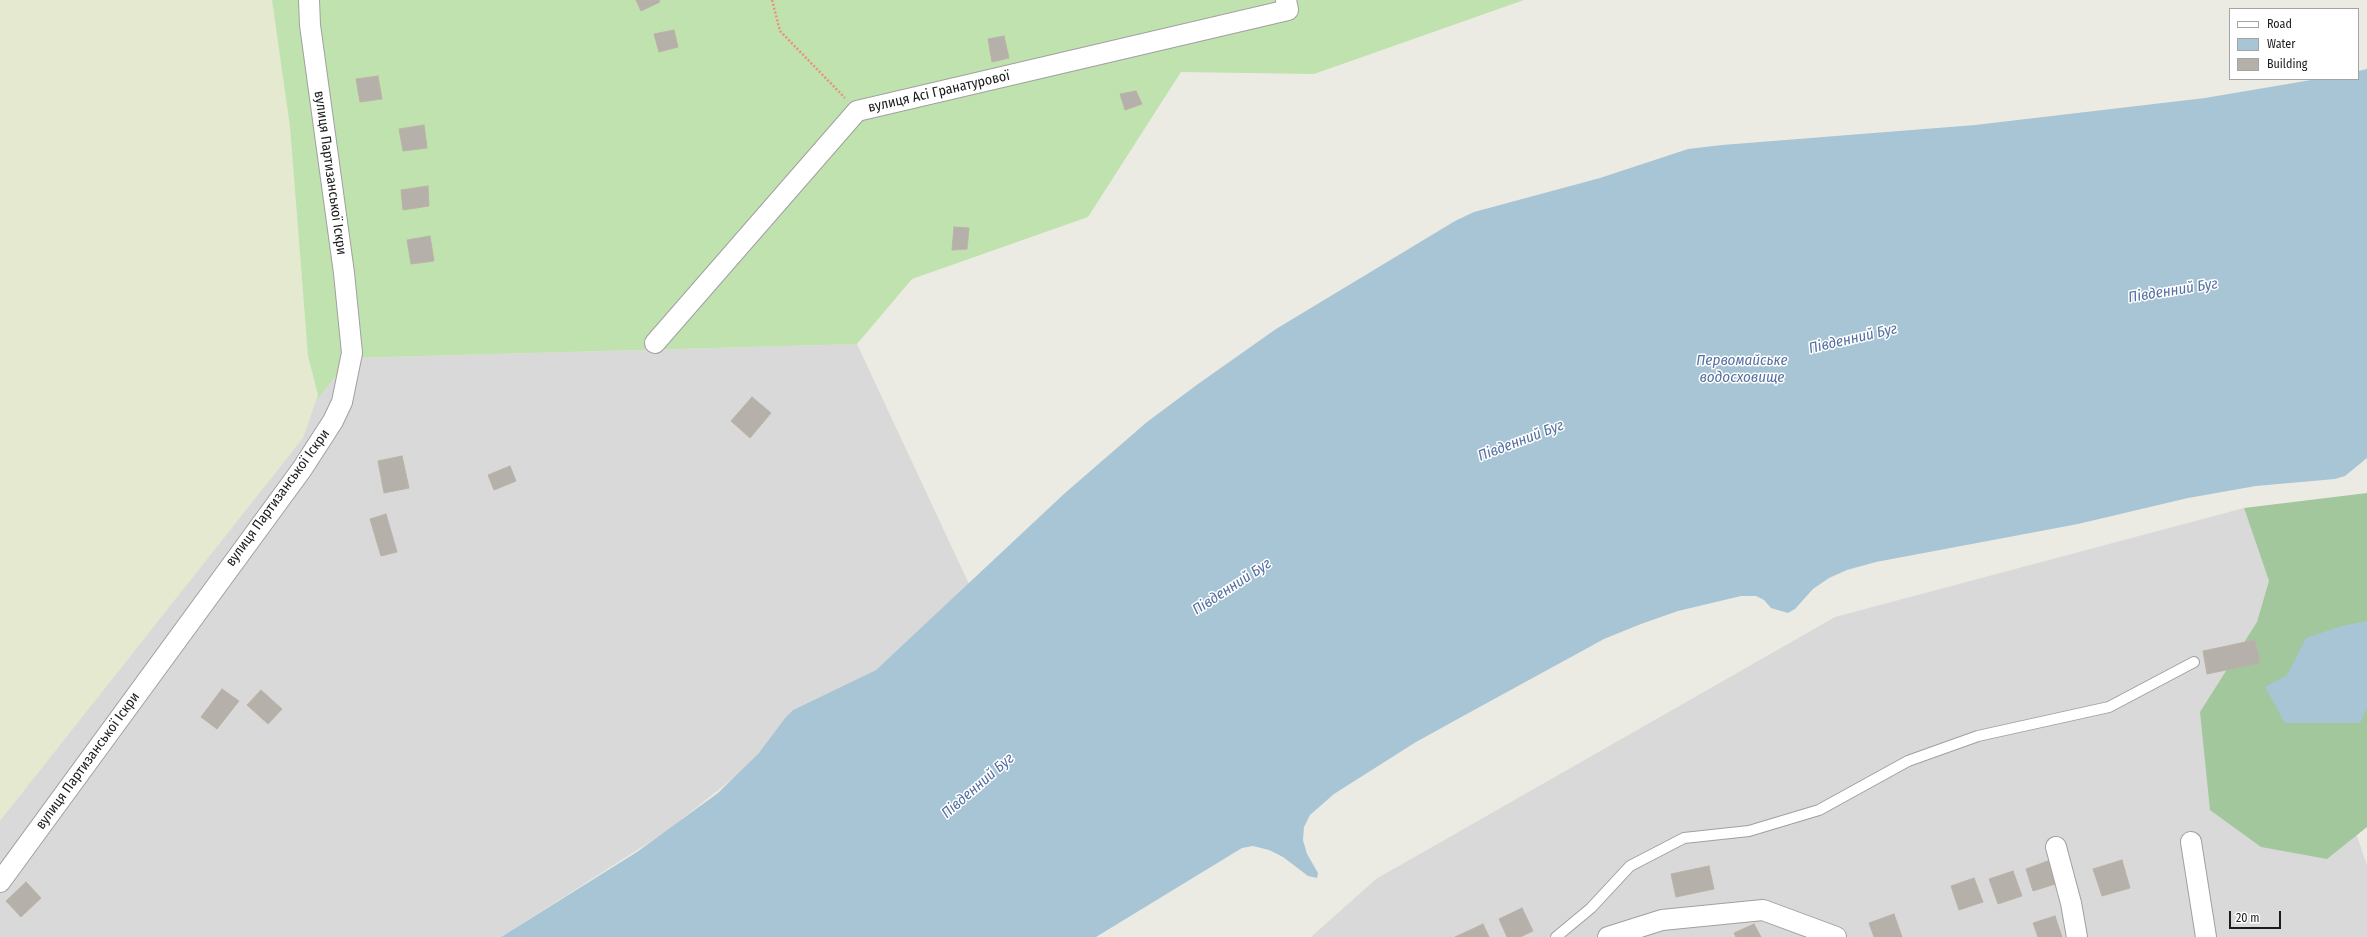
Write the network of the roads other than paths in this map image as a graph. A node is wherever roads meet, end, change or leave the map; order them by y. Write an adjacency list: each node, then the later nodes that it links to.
1 (309, 0): 7 (street, вулиця Партизанської Іскри)
2 (1286, 0): 3 (street, вулиця Асі Гранатурової)
3 (655, 343)
4 (2194, 662): 8 (lane)
5 (2191, 842): 12 (street)
6 (2056, 848): 11 (street)
7 (0, 882)
8 (1556, 937)
9 (1608, 937): 10 (street)
10 (1836, 937)
11 (2077, 937)
12 (2206, 937)

